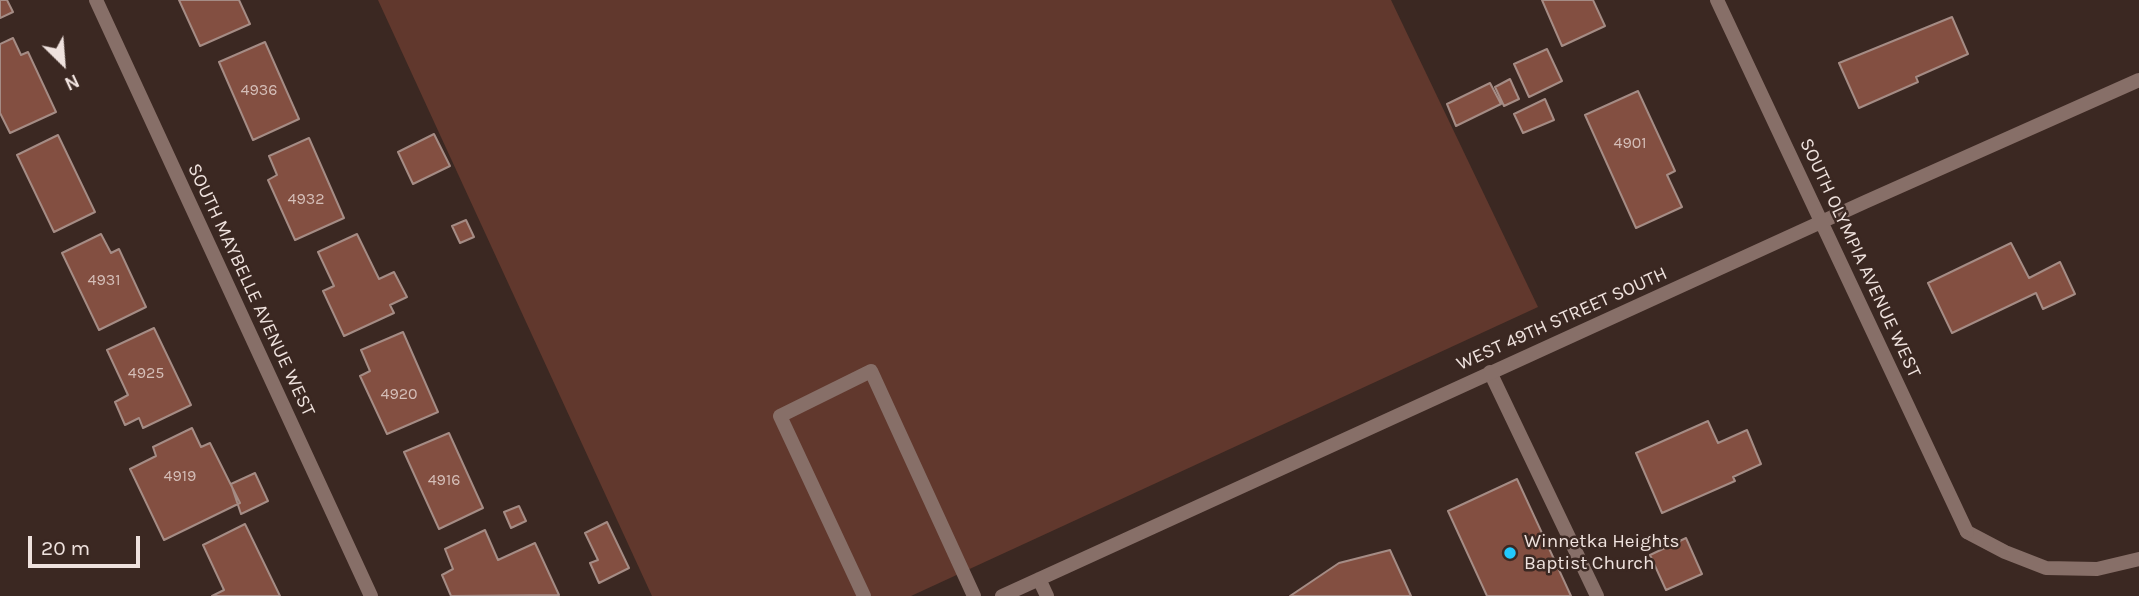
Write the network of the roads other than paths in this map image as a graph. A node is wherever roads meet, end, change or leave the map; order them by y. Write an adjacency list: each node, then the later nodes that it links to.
1 (96, 0): 8 (street, SOUTH MAYBELLE AVENUE WEST)
2 (1717, 0): 4 (street, SOUTH OLYMPIA AVENUE WEST)
3 (2139, 80): 4 (street, WEST 49TH STREET SOUTH)
4 (1822, 222): 5 (street, WEST 49TH STREET SOUTH); 6 (street, SOUTH OLYMPIA AVENUE WEST)
5 (1490, 372): 7 (street, WEST 49TH STREET SOUTH); 13 (street)
6 (2139, 559)
7 (1039, 579): 11 (street, WEST 49TH STREET SOUTH); 12 (street)
8 (371, 596)
9 (864, 596): 10 (street)
10 (974, 596)
11 (1002, 596)
12 (1047, 596)
13 (1597, 596)

